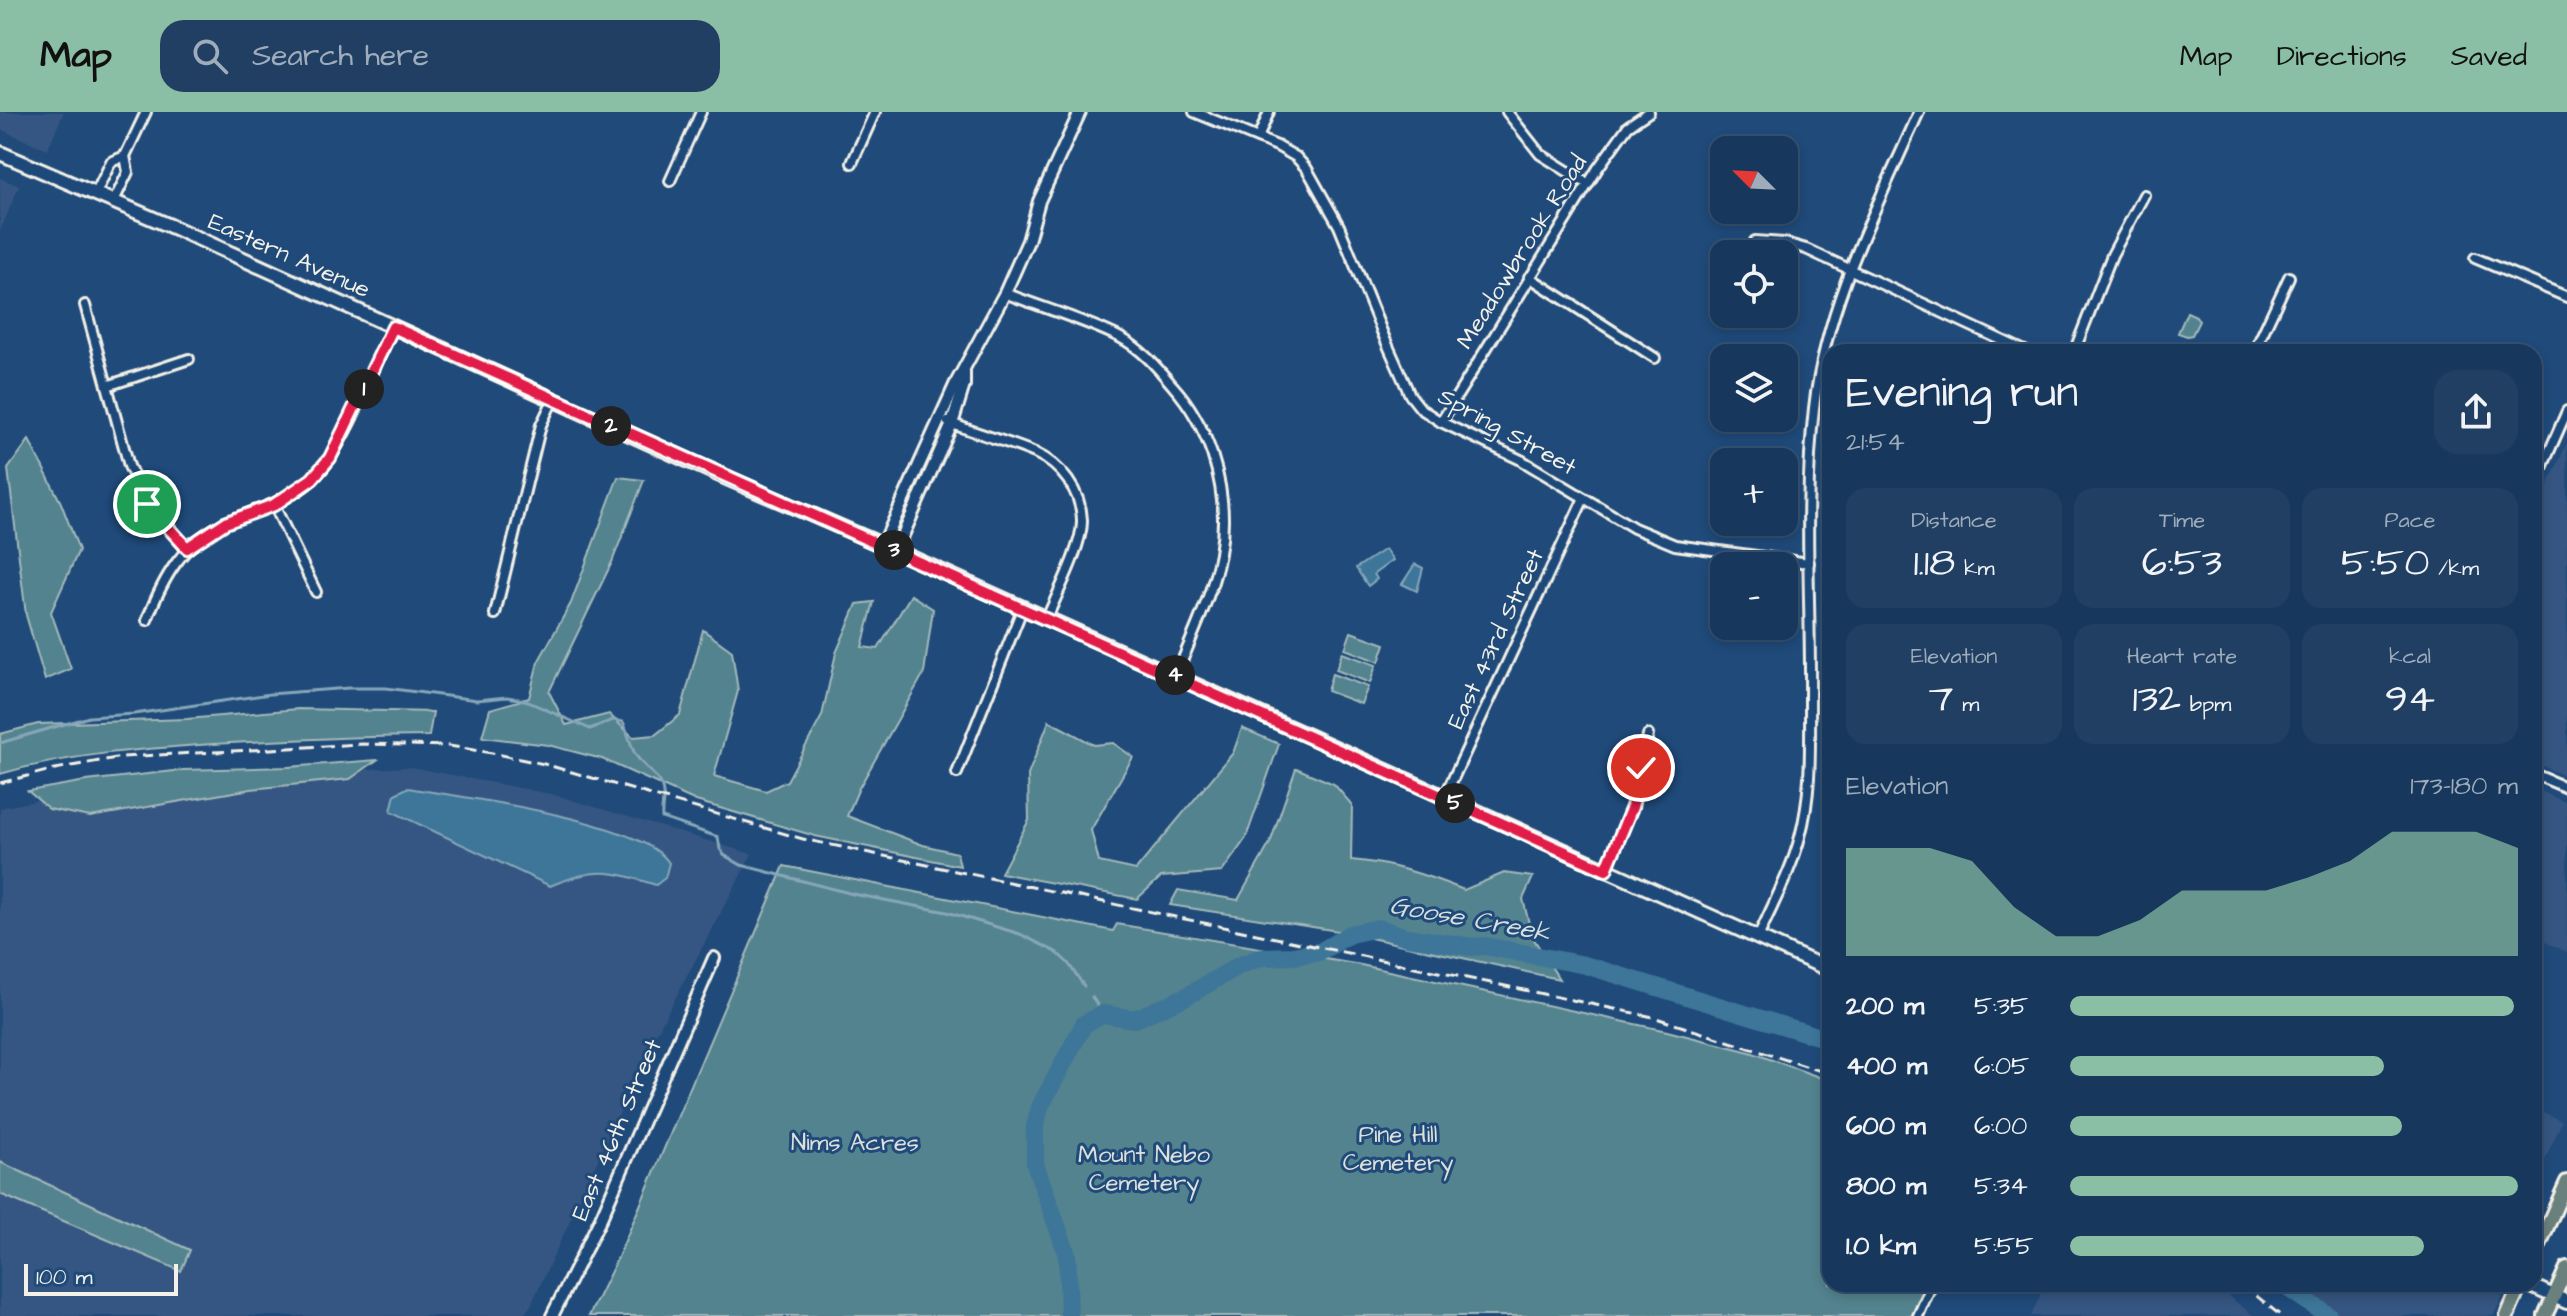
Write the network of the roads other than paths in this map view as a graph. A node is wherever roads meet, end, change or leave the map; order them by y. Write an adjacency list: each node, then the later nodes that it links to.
1 (146, 112): 12 (street)
2 (701, 112): 14 (street)
3 (875, 112): 13 (street)
4 (1080, 112): 24 (street)
5 (1194, 112): 10 (street, Spring Street)
6 (1269, 112): 10 (street)
7 (1507, 112): 15 (street)
8 (1649, 112): 15 (street, Meadowbrook Road)
9 (1919, 112): 21 (street)
10 (1258, 138): 40 (street, Spring Street)
11 (0, 153): 16 (main road, Eastern Avenue)
12 (125, 156): 16 (street); 18 (street)
13 (852, 163)
14 (670, 181)
15 (1588, 184): 22 (street, Meadowbrook Road)
16 (95, 195): 18 (main road, Eastern Avenue)
17 (2144, 195): 30 (street)
18 (113, 203): 27 (main road, Eastern Avenue)
19 (1798, 247): 21 (street)
20 (2475, 258): 25 (street)
21 (1851, 269): 28 (street); 29 (street)
22 (1529, 277): 32 (street); 40 (street, Meadowbrook Road)
23 (2289, 277): 31 (street)
24 (1005, 293): 34 (street); 55 (street)
25 (2567, 297)
26 (85, 305): 36 (street)
27 (393, 327): 37 (main road, Eastern Avenue); 46 (street)
28 (1828, 344)
29 (2010, 344)
30 (2077, 344)
31 (2258, 344)
32 (1655, 358)
33 (189, 359): 36 (street)
34 (964, 372): 39 (street); 41 (street)
35 (1822, 372): 49 (street)
36 (107, 386): 47 (street)
37 (553, 400): 48 (main road, Eastern Avenue); 52 (street)
38 (2567, 411): 43 (street)
39 (940, 418): 41 (street); 48 (street)
40 (1441, 422): 45 (street, Spring Street)
41 (952, 424): 48 (street); 53 (street)
42 (2542, 459): 43 (street)
43 (2546, 461): 44 (street)
44 (2542, 469)
45 (1584, 498): 49 (street, Spring Street); 60 (street, East 43rd Street)
46 (274, 505): 47 (street); 50 (street)
47 (187, 548): 54 (street)
48 (890, 548): 51 (main road, Eastern Avenue)
49 (1809, 563): 62 (street)
50 (316, 592)
51 (1023, 607): 53 (main road, Eastern Avenue); 57 (street)
52 (495, 614)
53 (1047, 618): 55 (main road, Eastern Avenue)
54 (147, 620)
55 (1176, 676): 60 (main road, Eastern Avenue)
56 (1648, 735): 61 (street)
57 (957, 773)
58 (2542, 777): 59 (street)
59 (2567, 788)
60 (1444, 798): 61 (main road, Eastern Avenue)
61 (1606, 870): 62 (main road, Eastern Avenue)
62 (1758, 938): 64 (main road, Eastern Avenue)
63 (714, 958): 72 (street, East 46th Street)
64 (1822, 966)
65 (2567, 1182): 66 (main road)
66 (2542, 1238)
67 (2567, 1268): 71 (main road)
68 (2542, 1291): 71 (main road)
69 (1928, 1292): 73 (street)
70 (2520, 1292): 74 (main road)
71 (2561, 1299): 75 (main road)
72 (552, 1316)
73 (1918, 1316)
74 (2507, 1316)
75 (2545, 1316)

